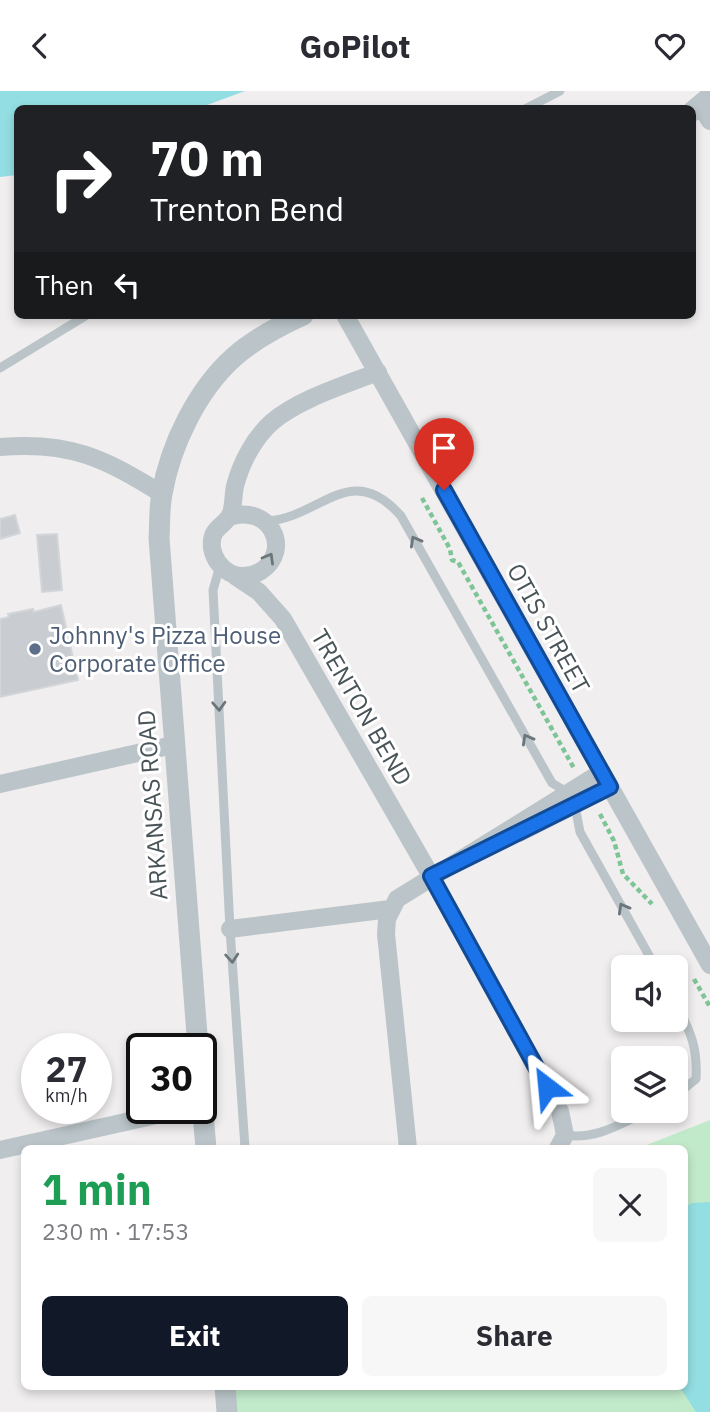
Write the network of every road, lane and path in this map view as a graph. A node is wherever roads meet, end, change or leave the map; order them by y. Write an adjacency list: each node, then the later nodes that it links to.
1 (559, 91): 2 (lane)
2 (533, 105)
3 (80, 319): 6 (lane)
4 (295, 319): 9 (street, ARKANSAS ROAD)
5 (347, 319): 7 (street, OTIS STREET)
6 (0, 368)
7 (378, 372): 11 (street); 16 (street, OTIS STREET)
8 (0, 447): 9 (street)
9 (162, 494): 14 (street, ARKANSAS ROAD)
10 (422, 498): 15 (path)
11 (229, 517): 12 (street); 13 (street)
12 (265, 521): 13 (street, one-way to 12); 18 (lane, one-way to 12)
13 (227, 571): 20 (street, TRENTON BEND); 23 (lane, one-way to 23)
14 (173, 745): 17 (street); 29 (street, ARKANSAS ROAD)
15 (574, 768)
16 (606, 780): 18 (street); 25 (street, OTIS STREET)
17 (0, 784)
18 (571, 799): 20 (street); 24 (lane, one-way to 18)
19 (598, 810): 22 (path)
20 (431, 876): 21 (street); 34 (street, TRENTON BEND)
21 (390, 909): 23 (street); 37 (street)
22 (657, 914)
23 (230, 929): 36 (lane, one-way to 36)
24 (649, 955)
25 (710, 965)
26 (690, 972): 27 (path)
27 (710, 1007)
28 (688, 1026): 30 (lane)
29 (197, 1033)
30 (688, 1085)
31 (126, 1119): 38 (street)
32 (623, 1123): 34 (lane)
33 (202, 1124): 35 (street)
34 (561, 1141)
35 (205, 1145)
36 (244, 1145)
37 (408, 1145)
38 (0, 1150)
39 (225, 1390): 40 (street)
40 (228, 1412)

